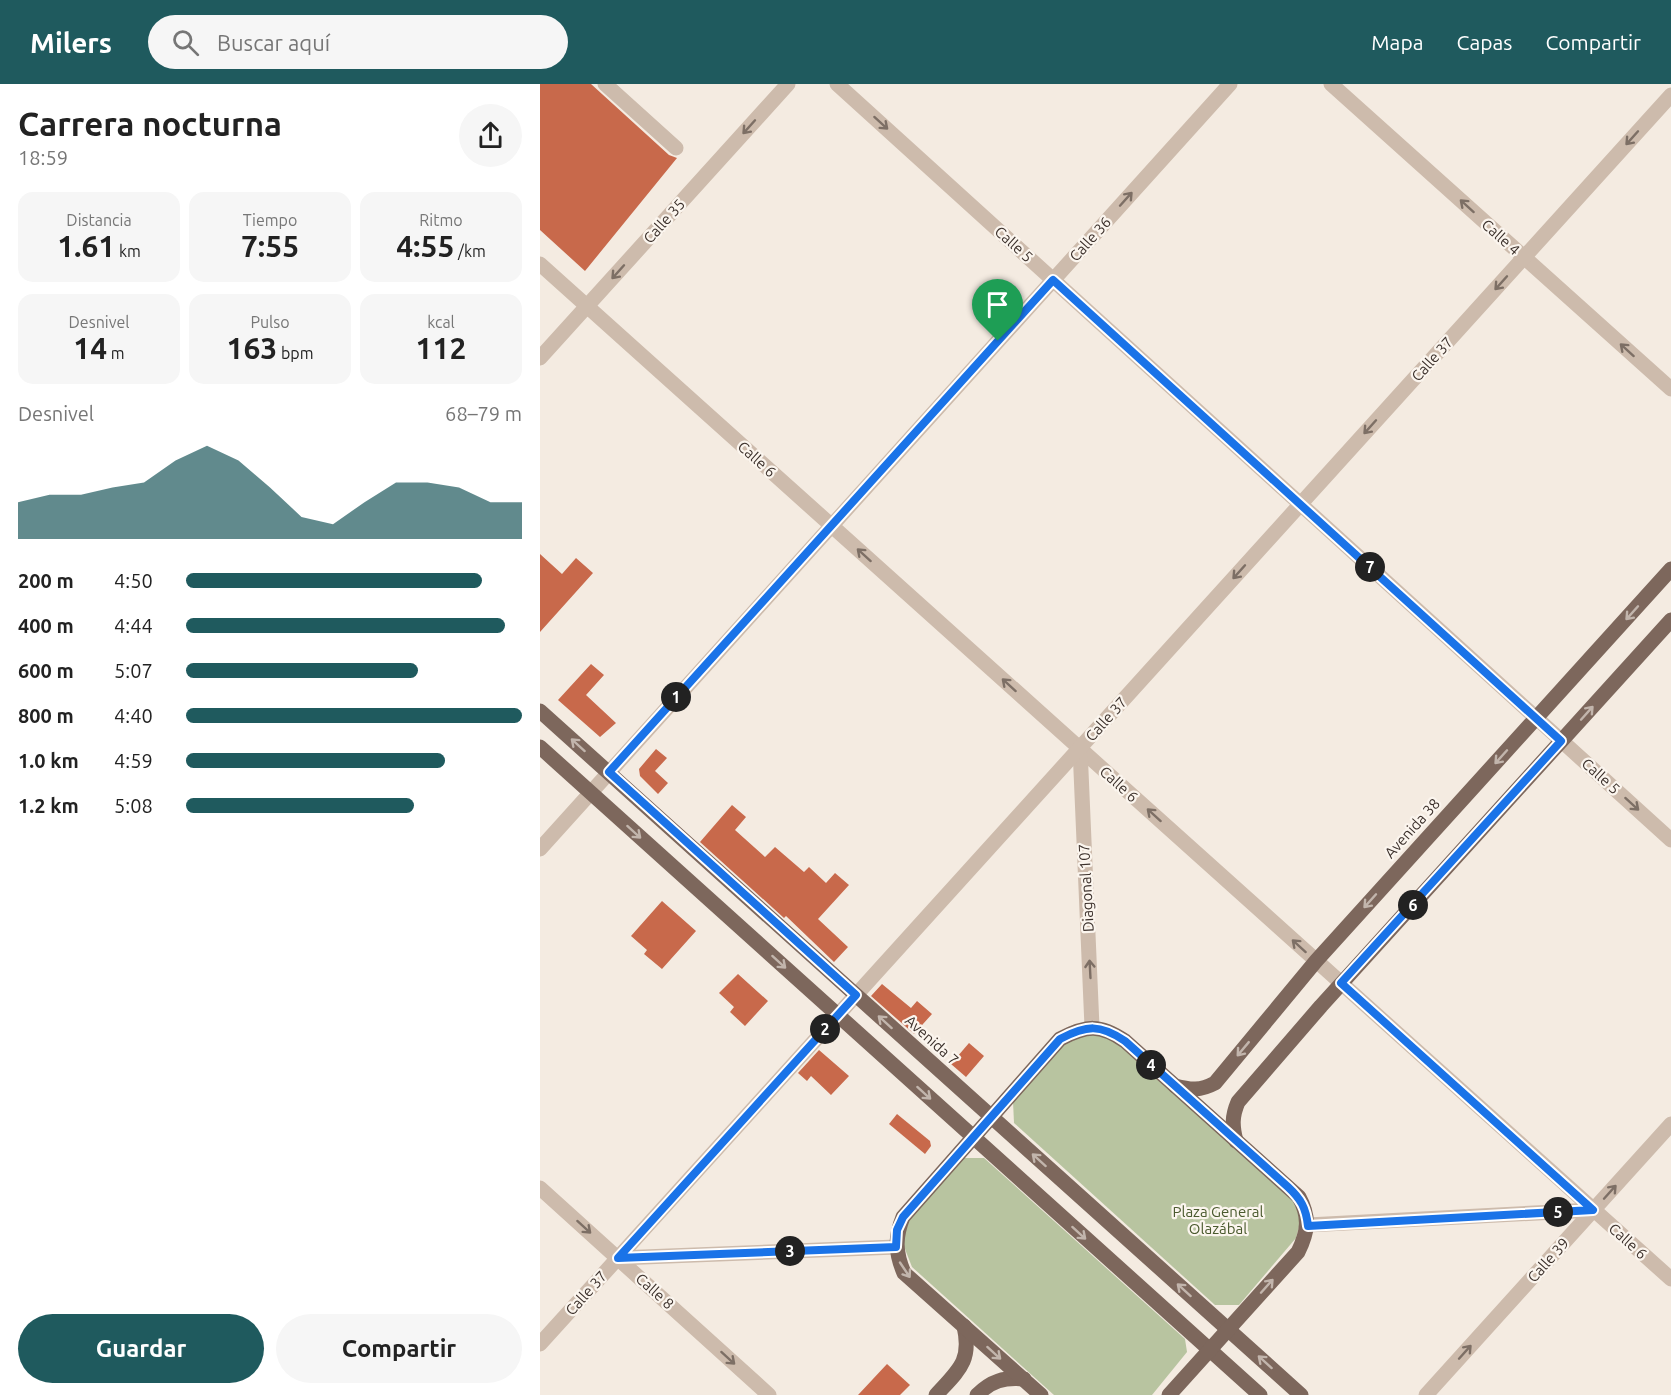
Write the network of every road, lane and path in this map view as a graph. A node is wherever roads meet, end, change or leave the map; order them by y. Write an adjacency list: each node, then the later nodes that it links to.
1 (605, 84): 7 (street)
2 (788, 84): 11 (street, Calle 35, one-way to 11)
3 (837, 84): 10 (street, Calle 5, one-way to 10)
4 (1230, 84): 10 (street, Calle 36, one-way to 4)
5 (1331, 84): 8 (street, Calle 4, one-way to 5)
6 (1671, 95): 8 (street, Calle 37, one-way to 8)
7 (676, 148)
8 (1524, 258): 13 (street, Calle 4, one-way to 8); 14 (street, Calle 37, one-way to 14)
9 (540, 264): 11 (street, Calle 6)
10 (1053, 280): 14 (street, Calle 5); 15 (street, Calle 36)
11 (587, 306): 12 (street, Calle 35); 15 (street, Calle 6)
12 (540, 358)
13 (1671, 389)
14 (1300, 504): 19 (street, Calle 5); 22 (street, Calle 37, one-way to 22)
15 (831, 526): 22 (street, Calle 6, one-way to 15); 23 (street, Calle 36)
16 (1671, 569): 19 (main road, Avenida 38, one-way to 19)
17 (1671, 620): 20 (main road, one-way to 17)
18 (540, 711): 23 (main road, Avenida 7, one-way to 18)
19 (1536, 718): 20 (street, Calle 5); 27 (main road, Avenida 38, one-way to 27)
20 (1561, 741): 25 (street, Calle 5, one-way to 25); 28 (main road)
21 (540, 747): 24 (main road)
22 (1080, 748): 27 (street, Calle 6, one-way to 22); 29 (street, Calle 37); 31 (street, Diagonal 107, one-way to 22)
23 (609, 772): 24 (street, Calle 36); 29 (main road, Avenida 7)
24 (591, 792): 26 (street, Calle 36); 30 (main road, one-way to 30)
25 (1671, 840)
26 (540, 849)
27 (1316, 961): 28 (street, Calle 6); 32 (main road, Avenida 38, one-way to 32)
28 (1341, 983): 36 (main road); 38 (street, Calle 6)
29 (856, 995): 30 (street, Calle 37); 33 (main road, Avenida 7, one-way to 29)
30 (837, 1015): 35 (main road, one-way to 35); 41 (street, Calle 37)
31 (1092, 1027): 32 (main road); 33 (main road)
32 (1174, 1085): 36 (main road)
33 (991, 1117): 35 (main road); 44 (main road, Avenida 7, one-way to 33)
34 (1671, 1124): 38 (street, Calle 39, one-way to 34)
35 (974, 1137): 40 (main road); 46 (main road, one-way to 46)
36 (1236, 1140): 39 (main road)
37 (540, 1188): 41 (street, Calle 8, one-way to 41)
38 (1593, 1210): 39 (street); 42 (street, Calle 6); 55 (street, Calle 39, one-way to 38)
39 (1308, 1226): 44 (main road, one-way to 39)
40 (896, 1247): 41 (street); 43 (main road, one-way to 43)
41 (618, 1258): 45 (street, Calle 37); 48 (street, Calle 8, one-way to 48)
42 (1671, 1279)
43 (964, 1326): 47 (main road, one-way to 47); 49 (main road)
44 (1228, 1329): 46 (main road); 54 (main road, Avenida 7, one-way to 44)
45 (540, 1344)
46 (1209, 1350): 52 (main road); 53 (main road)
47 (1024, 1379): 50 (main road); 51 (main road)
48 (769, 1395)
49 (936, 1395)
50 (977, 1395)
51 (1041, 1395)
52 (1168, 1395)
53 (1260, 1395)
54 (1301, 1395)
55 (1426, 1395)

